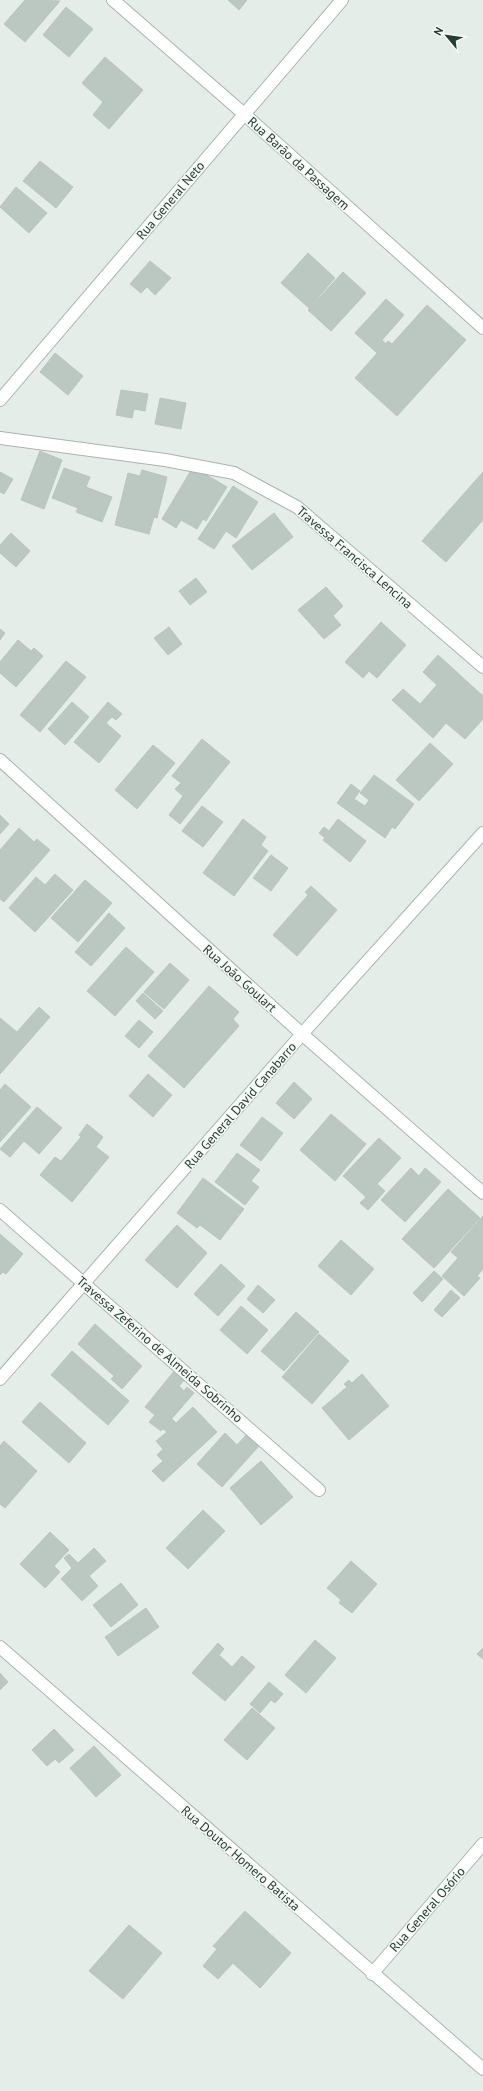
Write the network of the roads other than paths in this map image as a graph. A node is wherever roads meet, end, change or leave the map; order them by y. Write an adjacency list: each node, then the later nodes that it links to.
1 (114, 0): 3 (street, Rua Barão da Passagem)
2 (342, 0): 3 (street, Rua General Neto)
3 (243, 113): 4 (street, Rua Barão da Passagem); 5 (street, Rua General Neto)
4 (483, 328)
5 (0, 400)
6 (0, 438): 7 (street, Travessa Francisca Lencina)
7 (483, 667)
8 (0, 760): 10 (street, Rua João Goulart)
9 (483, 833): 10 (street, Rua General David Canabarro)
10 (302, 1034): 11 (street, Rua João Goulart); 13 (street, Rua General David Canabarro)
11 (483, 1193)
12 (0, 1210): 13 (street, Travessa Zeferino de Almeida Sobrinho)
13 (85, 1283): 14 (street, Rua General David Canabarro); 15 (street, Travessa Zeferino de Almeida Sobrinho)
14 (0, 1379)
15 (319, 1490)
16 (0, 1647): 18 (street, Rua Doutor Homero Batista)
17 (483, 1844): 18 (street, Rua General Osório)
18 (372, 1974): 19 (street, Rua Doutor Homero Batista)
19 (483, 2069)

